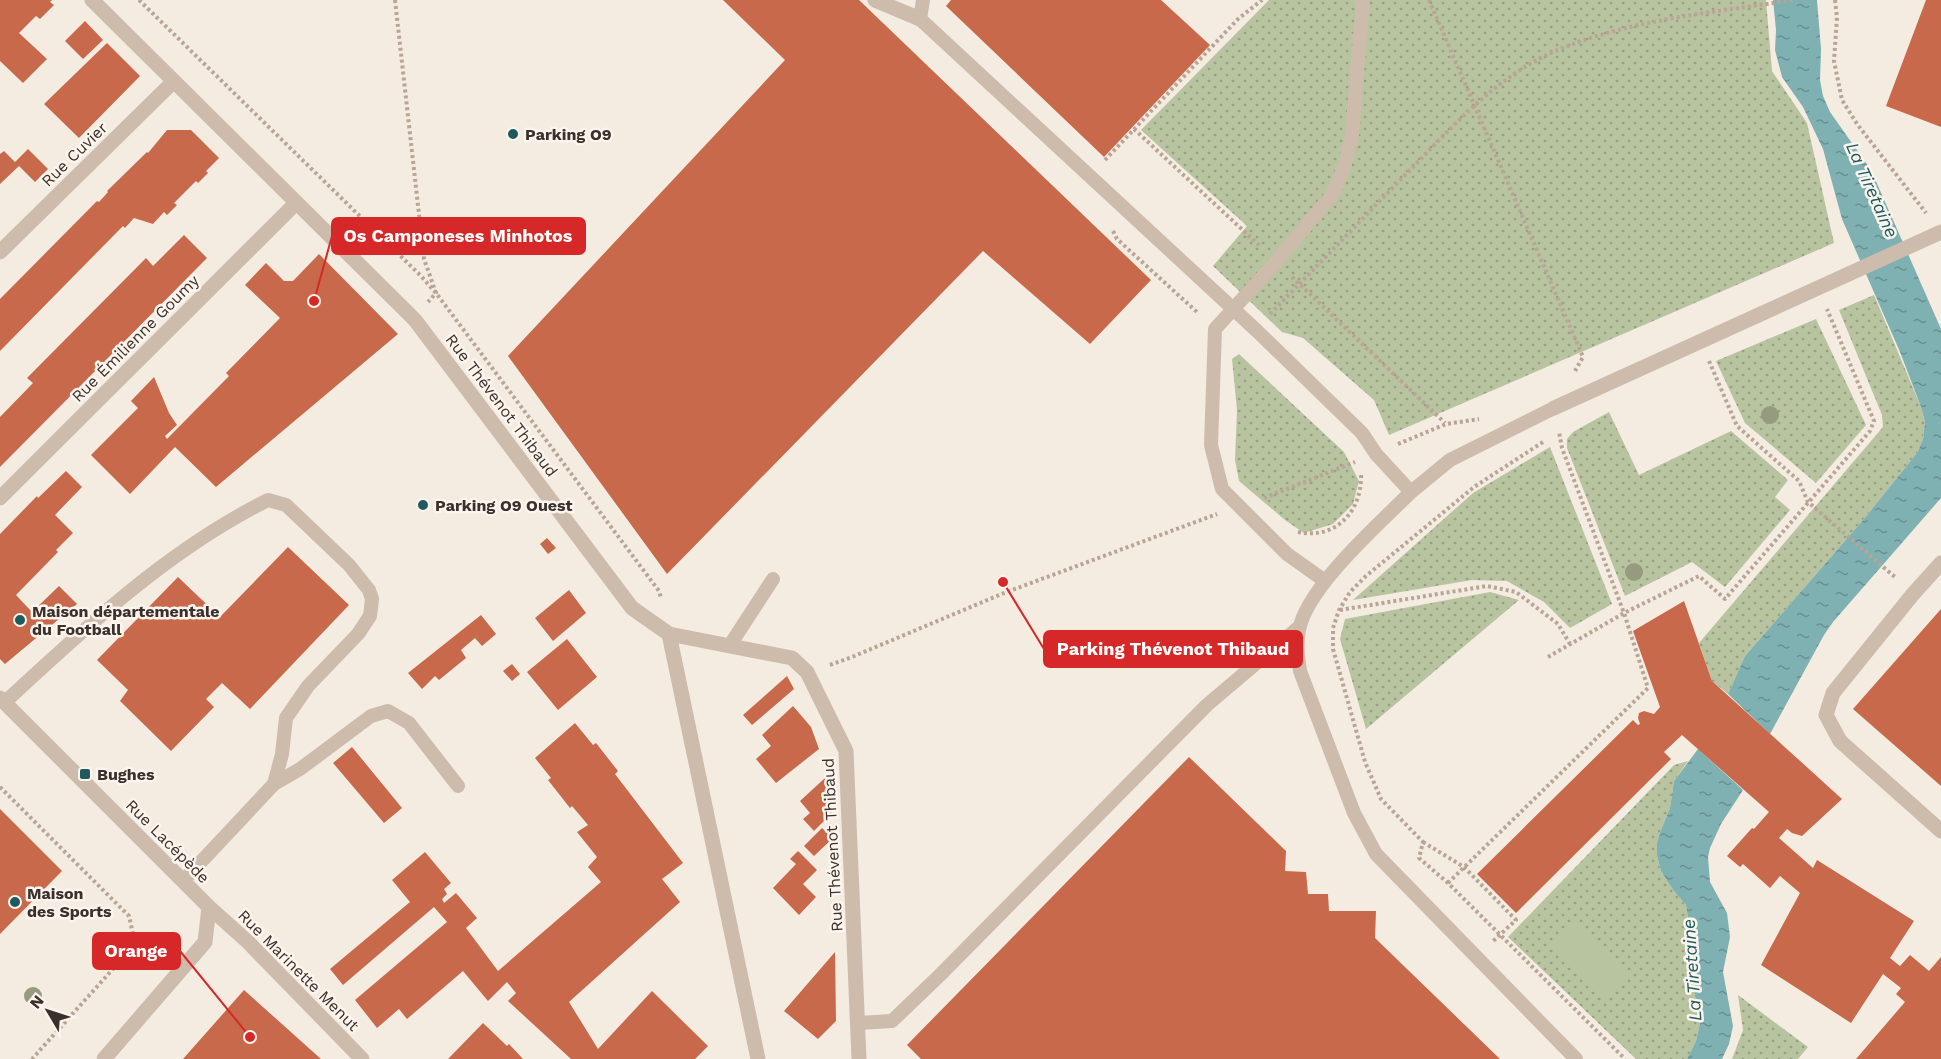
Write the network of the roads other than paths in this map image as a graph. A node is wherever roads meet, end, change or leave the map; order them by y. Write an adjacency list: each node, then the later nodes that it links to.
1 (92, 0): 6 (street, Rue Thévenot Thibaud)
2 (875, 0): 5 (street)
3 (923, 0): 5 (lane)
4 (1362, 1): 10 (lane)
5 (920, 19): 10 (lane)
6 (174, 81): 7 (street, Rue Thévenot Thibaud); 9 (street, Rue Cuvier)
7 (296, 203): 13 (street, Rue Émilienne Goumy); 18 (street, Rue Thévenot Thibaud)
8 (1941, 232): 11 (street)
9 (0, 252)
10 (1233, 308): 12 (lane); 16 (lane)
11 (1554, 408): 12 (lane)
12 (1411, 492): 16 (lane)
13 (0, 498)
14 (1941, 563): 23 (street)
15 (773, 579): 19 (lane)
16 (1325, 580): 17 (lane)
17 (1299, 627): 26 (lane); 31 (lane)
18 (669, 634): 19 (street, Rue Thévenot Thibaud); 29 (street)
19 (730, 645): 26 (street, Rue Thévenot Thibaud)
20 (2, 700): 21 (lane); 24 (street, Rue Lacépède)
21 (274, 784): 22 (lane); 24 (lane)
22 (458, 786)
23 (1941, 831)
24 (183, 881): 25 (street, Rue Lacépède)
25 (209, 908): 27 (street); 28 (street, Rue Marinette Menut)
26 (858, 1023): 30 (street, Rue Thévenot Thibaud)
27 (104, 1059)
28 (362, 1059)
29 (758, 1059)
30 (859, 1059)
31 (1576, 1059)

